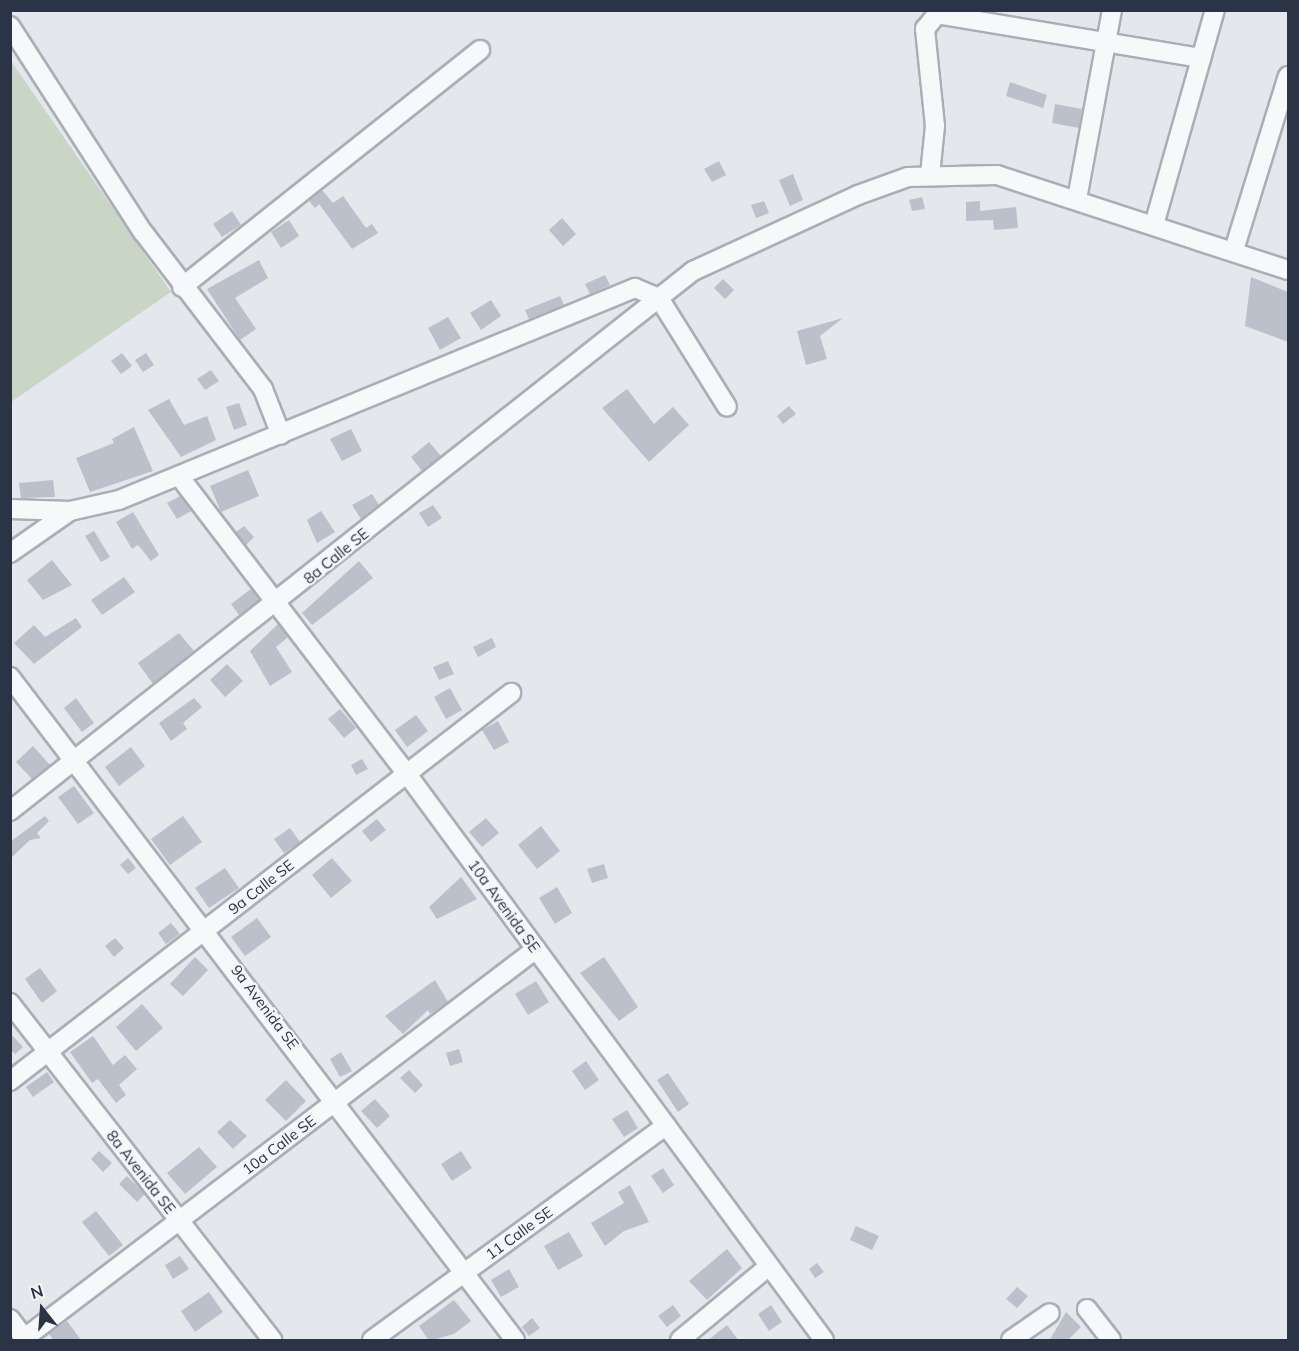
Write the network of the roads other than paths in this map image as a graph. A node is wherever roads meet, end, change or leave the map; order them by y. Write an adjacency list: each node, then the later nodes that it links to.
1 (1112, 10): 5 (street)
2 (1215, 10): 7 (street)
3 (926, 14): 5 (street); 9 (street)
4 (10, 26): 14 (street)
5 (1106, 43): 7 (street); 10 (street)
6 (480, 50): 14 (street)
7 (1201, 58): 11 (street)
8 (1288, 76): 12 (street)
9 (930, 175): 10 (street, 8a Calle SE); 15 (street, 8a Calle SE)
10 (1077, 199): 11 (street, 8a Calle SE)
11 (1154, 225): 12 (street, 8a Calle SE)
12 (1234, 250): 13 (street, 8a Calle SE)
13 (1288, 270)
14 (182, 287): 17 (street)
15 (659, 298): 16 (street); 17 (street); 22 (street, 8a Calle SE)
16 (727, 407)
17 (281, 435): 18 (street)
18 (179, 476): 20 (street); 22 (street, 10a Avenida SE)
19 (10, 509): 20 (street)
20 (70, 510): 21 (street)
21 (10, 553)
22 (276, 603): 25 (street, 8a Calle SE); 26 (street, 10a Avenida SE)
23 (10, 677): 25 (street, 9a Avenida SE)
24 (511, 693): 26 (street, 9a Calle SE)
25 (74, 759): 27 (street, 8a Calle SE); 28 (street, 9a Avenida SE)
26 (407, 774): 28 (street, 9a Calle SE); 29 (street, 10a Avenida SE)
27 (10, 812)
28 (207, 929): 31 (street, 9a Calle SE); 33 (street, 9a Avenida SE)
29 (536, 949): 33 (street, 10a Calle SE); 34 (street, 10a Avenida SE)
30 (10, 1003): 31 (street, 8a Avenida SE)
31 (48, 1052): 32 (street, 9a Calle SE); 35 (street, 8a Avenida SE)
32 (10, 1082)
33 (337, 1101): 35 (street, 10a Calle SE); 37 (street, 9a Avenida SE)
34 (666, 1126): 36 (street, 10a Avenida SE); 37 (street, 11 Calle SE)
35 (180, 1221): 41 (street, 10a Calle SE); 42 (street, 8a Avenida SE)
36 (768, 1267): 45 (street); 46 (street, 10a Avenida SE)
37 (466, 1273): 43 (street, 11 Calle SE); 44 (street, 9a Avenida SE)
38 (1087, 1309): 48 (street)
39 (1050, 1313): 47 (street)
40 (10, 1319): 41 (street)
41 (24, 1340)
42 (272, 1341)
43 (372, 1341)
44 (515, 1341)
45 (680, 1341)
46 (824, 1341)
47 (1011, 1341)
48 (1111, 1341)

